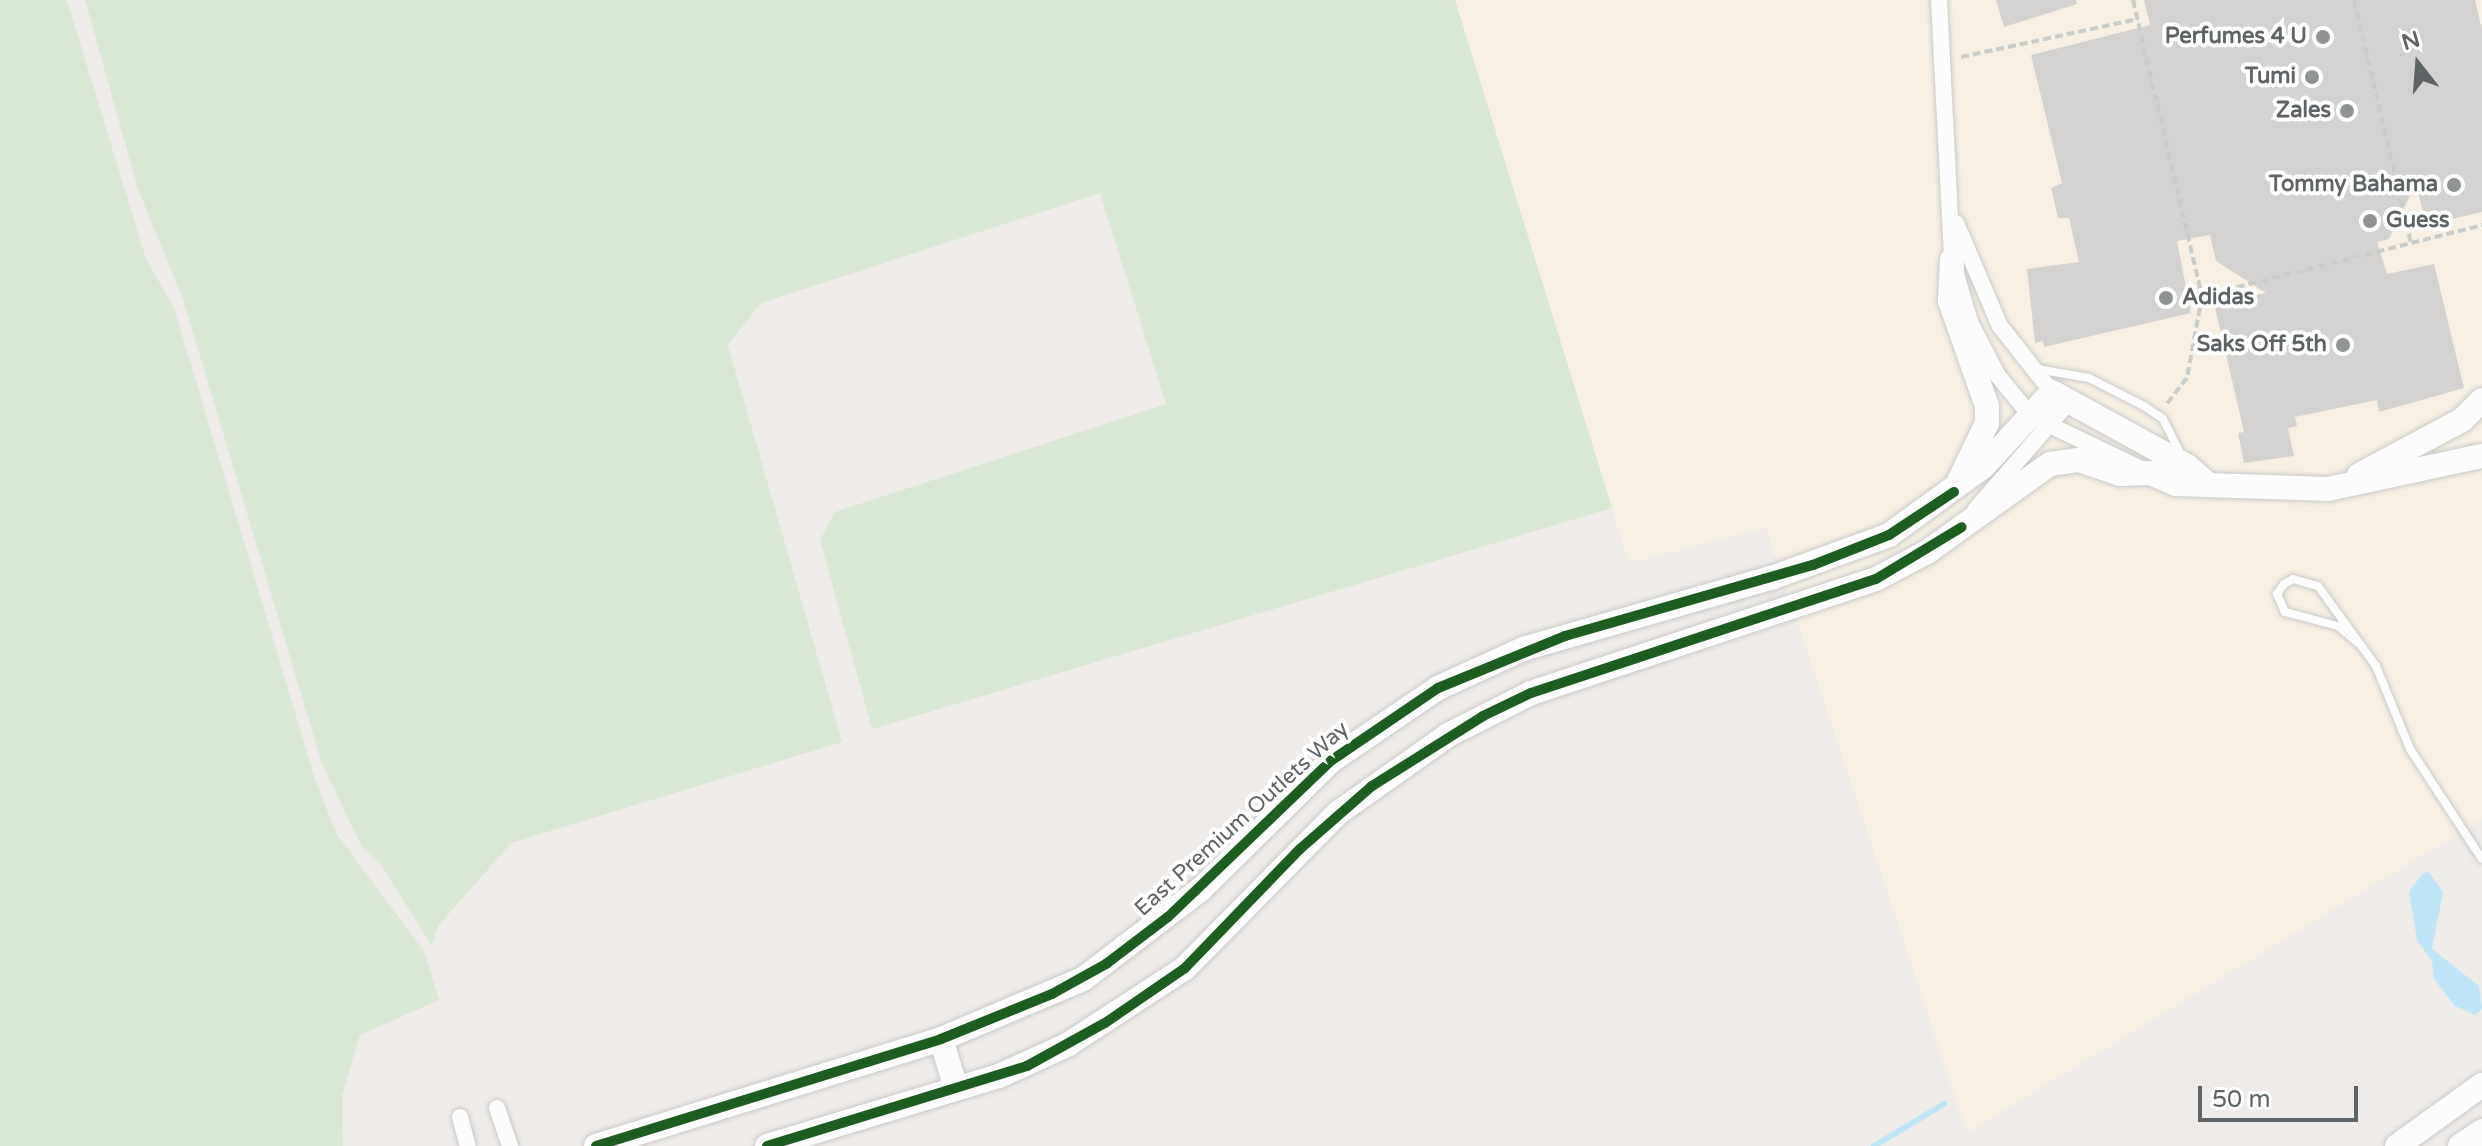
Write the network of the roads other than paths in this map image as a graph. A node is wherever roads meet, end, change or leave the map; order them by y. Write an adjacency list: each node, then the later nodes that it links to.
1 (1939, 0): 2 (street)
2 (1950, 207): 3 (street); 4 (street)
3 (1952, 260): 7 (street); 15 (street)
4 (2030, 367): 5 (street); 10 (lane)
5 (2060, 397): 7 (street, East Premium Outlets Way); 10 (street)
6 (2482, 400): 14 (street)
7 (2040, 422): 12 (street); 15 (street, East Premium Outlets Way); 16 (street, East Premium Outlets Way)
8 (2482, 443): 11 (street)
9 (2482, 456): 11 (street)
10 (2187, 466): 13 (street)
11 (2450, 467): 14 (street)
12 (2150, 473): 13 (street); 16 (street)
13 (2209, 485): 14 (street)
14 (2328, 489)
15 (1954, 492): 18 (street, East Premium Outlets Way)
16 (1962, 527): 19 (street, East Premium Outlets Way)
17 (2358, 643): 17 (lane); 20 (lane)
18 (1308, 781): 19 (street); 21 (street, East Premium Outlets Way)
19 (1338, 813): 23 (street, East Premium Outlets Way)
20 (2482, 859)
21 (941, 1039): 23 (street); 29 (street, East Premium Outlets Way)
22 (2482, 1085): 31 (street)
23 (956, 1088): 30 (street, East Premium Outlets Way)
24 (497, 1108): 28 (street)
25 (460, 1117): 27 (street)
26 (2482, 1131): 32 (street)
27 (468, 1146)
28 (510, 1146)
29 (596, 1146)
30 (767, 1146)
31 (2397, 1146)
32 (2460, 1146)

